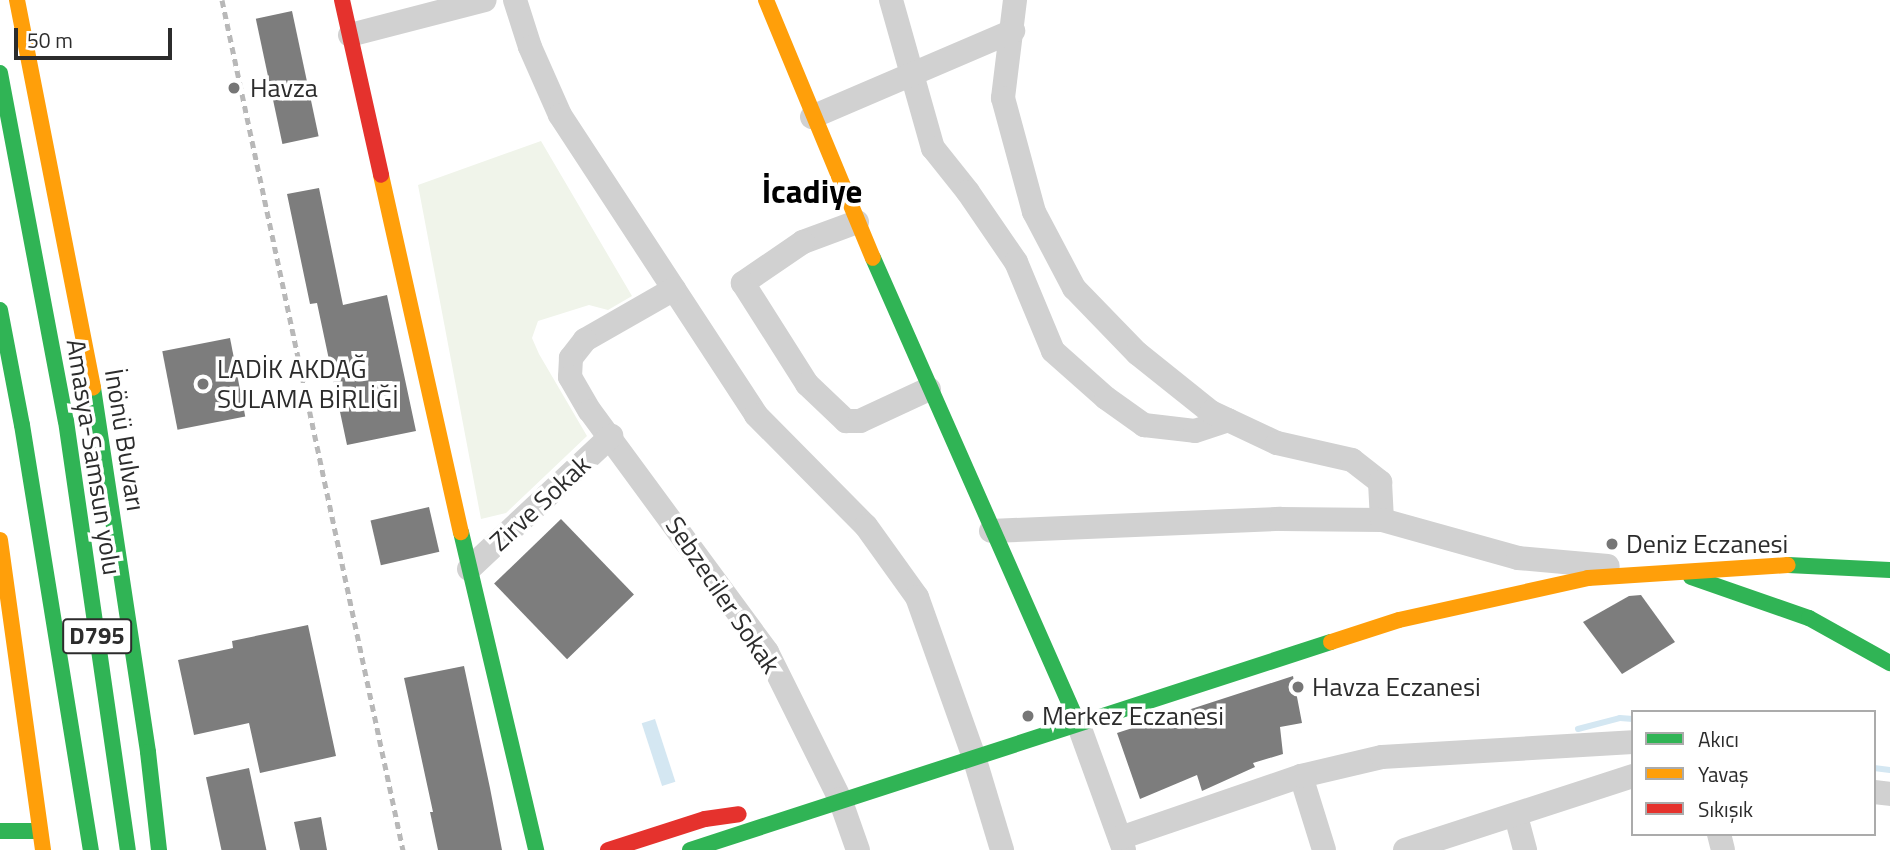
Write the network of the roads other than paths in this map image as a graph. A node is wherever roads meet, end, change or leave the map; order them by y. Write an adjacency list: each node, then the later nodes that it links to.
1 (17, 0): 41 (main road, İnönü Bulvarı)
2 (342, 0): 9 (main road)
3 (485, 0): 9 (street)
4 (515, 0): 14 (street)
5 (766, 0): 12 (main road)
6 (891, 0): 11 (street)
7 (1015, 0): 8 (street)
8 (1013, 31): 11 (street); 17 (street)
9 (350, 35): 22 (main road)
10 (0, 73): 40 (main road, Amasya-Samsun yolu / D795)
11 (912, 75): 12 (street); 17 (street)
12 (812, 117): 13 (main road)
13 (857, 222): 16 (main road); 16 (street)
14 (674, 289): 18 (street, Sebzeciler Sokak); 28 (street)
15 (0, 310): 39 (main road, D795)
16 (929, 390): 20 (main road)
17 (1228, 420): 19 (street)
18 (611, 436): 22 (street, Zirve Sokak); 31 (street, Sebzeciler Sokak)
19 (1382, 520): 20 (street); 24 (street)
20 (990, 531): 26 (main road)
21 (0, 540): 35 (main road)
22 (469, 569): 42 (main road)
23 (1890, 570): 24 (main road)
24 (1682, 573): 25 (main road); 26 (main road)
25 (1890, 663)
26 (1078, 723): 28 (main road); 37 (street)
27 (1631, 742): 29 (street)
28 (974, 757): 31 (main road); 46 (street)
29 (1301, 776): 37 (street); 47 (street)
30 (1631, 777): 32 (street)
31 (840, 799): 33 (main road); 36 (main road); 45 (street, Sebzeciler Sokak)
32 (1516, 816): 48 (street); 49 (street)
33 (705, 820): 36 (main road); 43 (main road)
34 (0, 831): 35 (main road)
35 (40, 831): 38 (main road)
36 (728, 844): 44 (main road)
37 (1122, 844)
38 (43, 850)
39 (92, 850)
40 (128, 850)
41 (159, 850)
42 (536, 850)
43 (608, 850)
44 (690, 850)
45 (858, 850)
46 (1002, 850)
47 (1324, 850)
48 (1405, 850)
49 (1525, 850)

